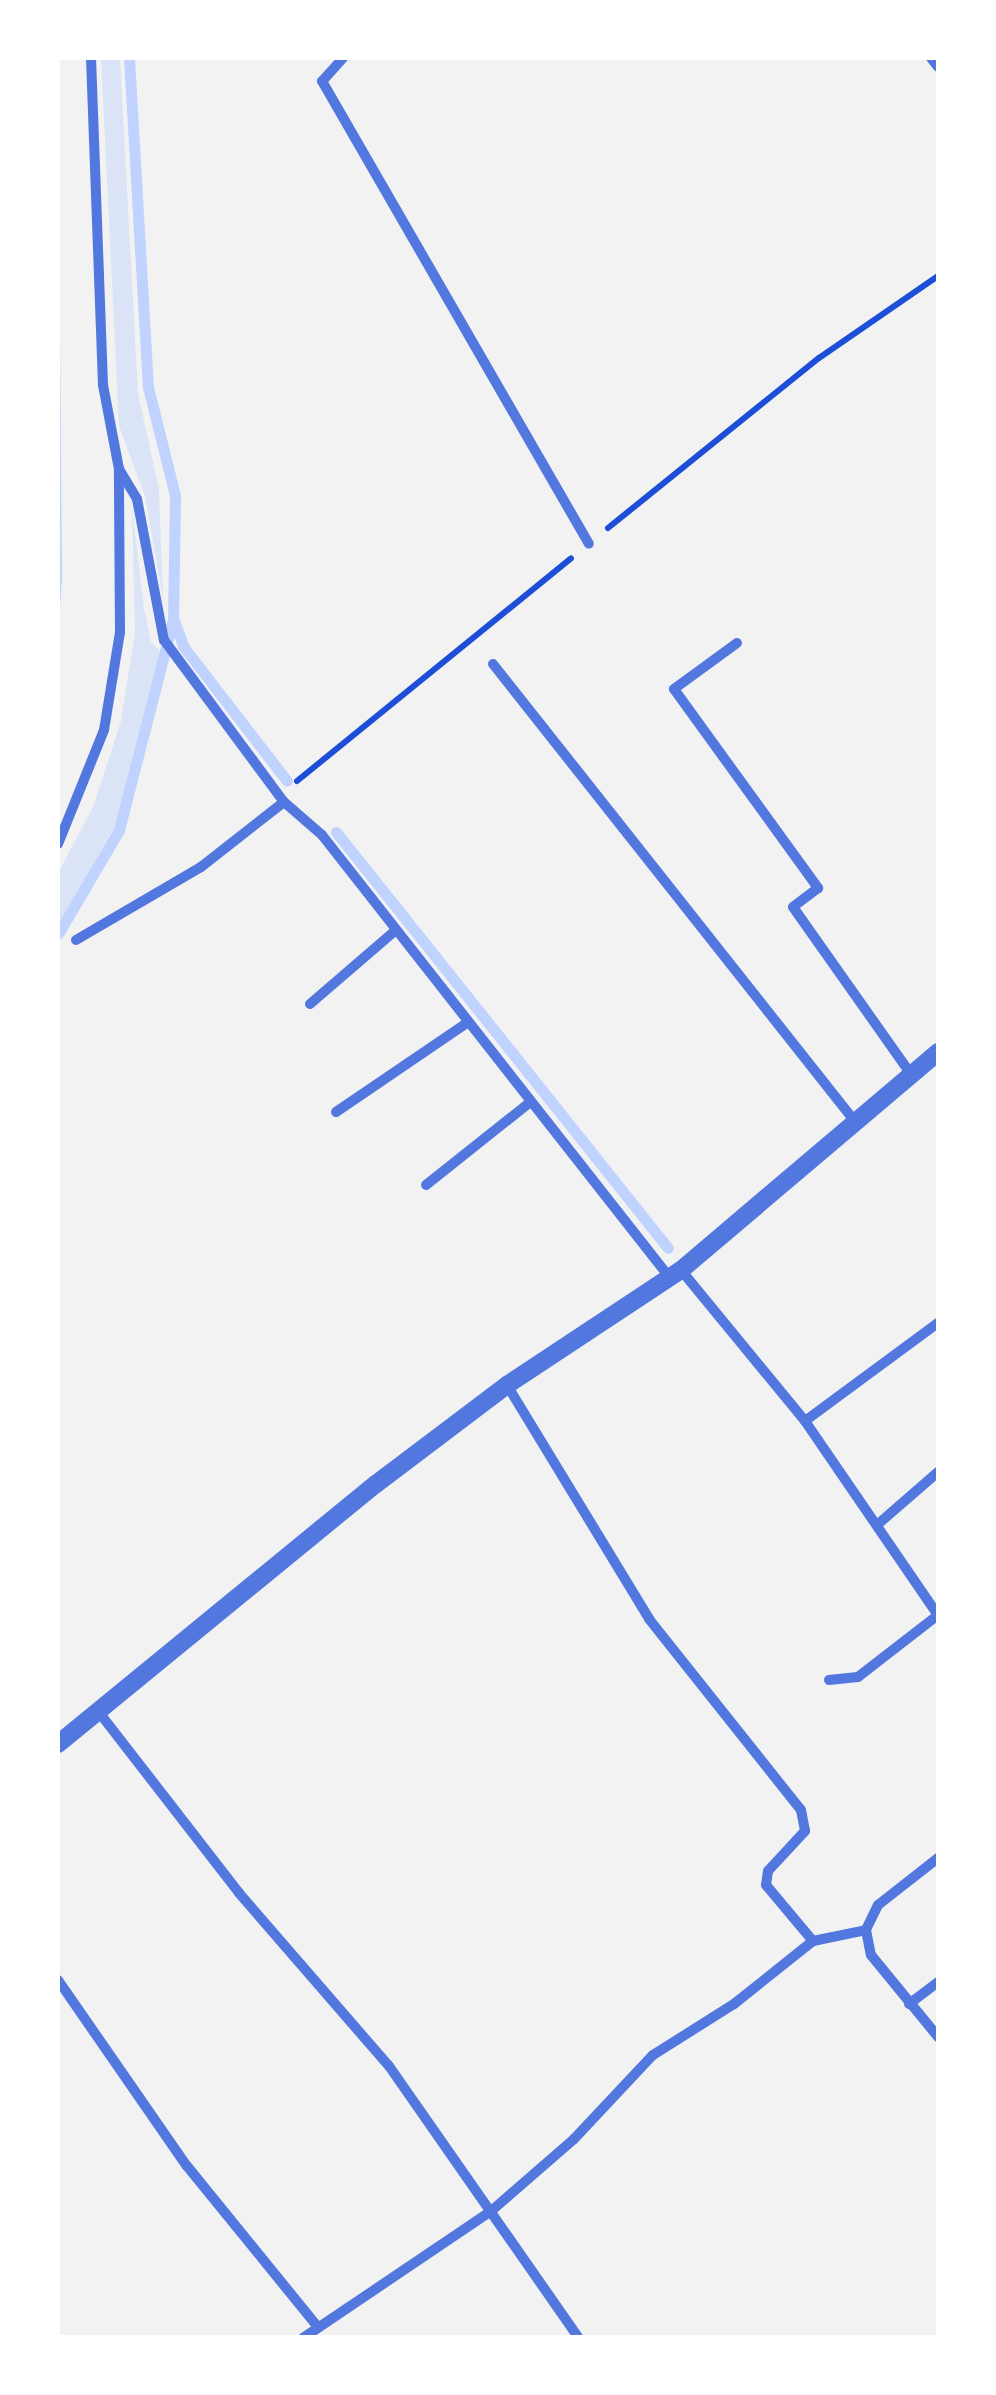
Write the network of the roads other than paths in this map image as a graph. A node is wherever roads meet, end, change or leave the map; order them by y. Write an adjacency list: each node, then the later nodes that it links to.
1 (91, 58): 5 (street)
2 (344, 58): 6 (street)
3 (931, 58): 4 (street)
4 (938, 67)
5 (119, 469): 9 (street); 10 (street)
6 (589, 544)
7 (738, 643): 16 (street)
8 (493, 664): 19 (street)
9 (284, 802): 11 (street); 12 (street)
10 (58, 844)
11 (396, 930): 13 (street); 14 (street)
12 (76, 940)
13 (310, 1004)
14 (466, 1022): 17 (street); 18 (street)
15 (938, 1052): 16 (street)
16 (910, 1073): 19 (street)
17 (528, 1104): 20 (street); 21 (street)
18 (336, 1112)
19 (854, 1119): 21 (street)
20 (426, 1186)
21 (676, 1274): 23 (street); 24 (street)
22 (938, 1324): 24 (street)
23 (507, 1385): 29 (street); 33 (street)
24 (804, 1421): 26 (street)
25 (938, 1472): 26 (street)
26 (877, 1525): 27 (street)
27 (938, 1615): 28 (street)
28 (828, 1680)
29 (98, 1712): 30 (street); 38 (street)
30 (58, 1744)
31 (938, 1858): 32 (street)
32 (866, 1930): 33 (street); 36 (street)
33 (813, 1941): 38 (street)
34 (58, 1980): 39 (street)
35 (938, 1982): 36 (street)
36 (910, 2004): 37 (street)
37 (938, 2038)
38 (490, 2212): 39 (street); 41 (street)
39 (318, 2327): 40 (street)
40 (302, 2338)
41 (579, 2338)

